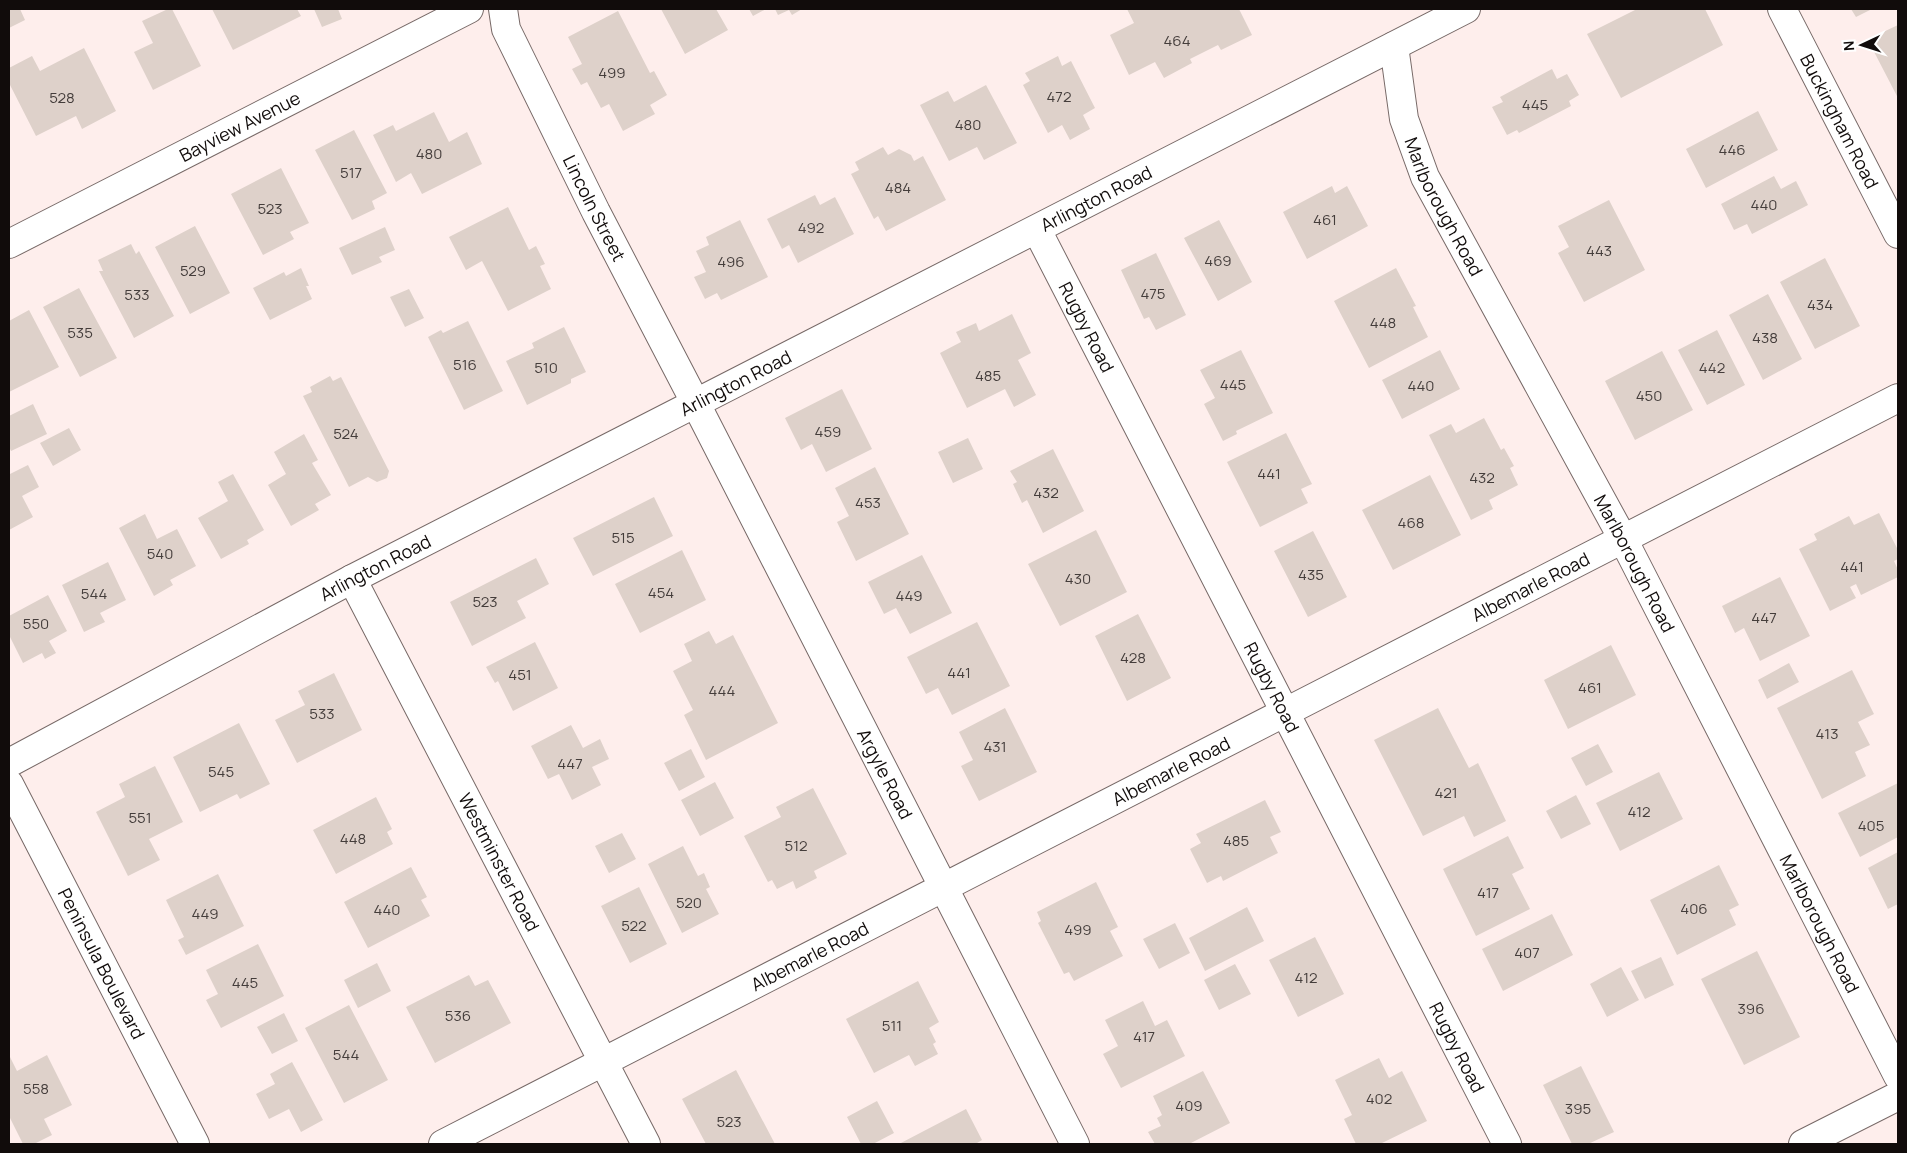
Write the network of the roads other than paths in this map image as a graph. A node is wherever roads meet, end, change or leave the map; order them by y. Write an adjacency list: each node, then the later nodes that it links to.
1 (469, 9): 8 (street, Bayview Avenue)
2 (503, 9): 10 (street, Lincoln Street)
3 (1466, 9): 5 (street, Arlington Road)
4 (1782, 9): 7 (street, Buckingham Road)
5 (1394, 46): 6 (street, Arlington Road); 11 (street, Marlborough Road)
6 (1037, 230): 10 (street, Arlington Road); 13 (street, Rugby Road)
7 (1898, 234)
8 (9, 244)
9 (1898, 398): 11 (street, Albemarle Road)
10 (696, 404): 12 (street, Arlington Road); 16 (street, Argyle Road)
11 (1623, 538): 13 (street, Albemarle Road); 18 (street, Marlborough Road)
12 (352, 579): 14 (street, Arlington Road); 17 (street, Westminster Road)
13 (1284, 714): 16 (street, Albemarle Road); 24 (street, Rugby Road)
14 (9, 764)
15 (9, 784): 20 (street, Peninsula Boulevard)
16 (943, 887): 17 (street, Albemarle Road); 23 (street, Argyle Road)
17 (603, 1061): 21 (street, Albemarle Road); 22 (street, Westminster Road)
18 (1898, 1076)
19 (1898, 1096): 25 (street)
20 (188, 1142)
21 (443, 1144)
22 (646, 1144)
23 (1075, 1144)
24 (1507, 1144)
25 (1803, 1144)

